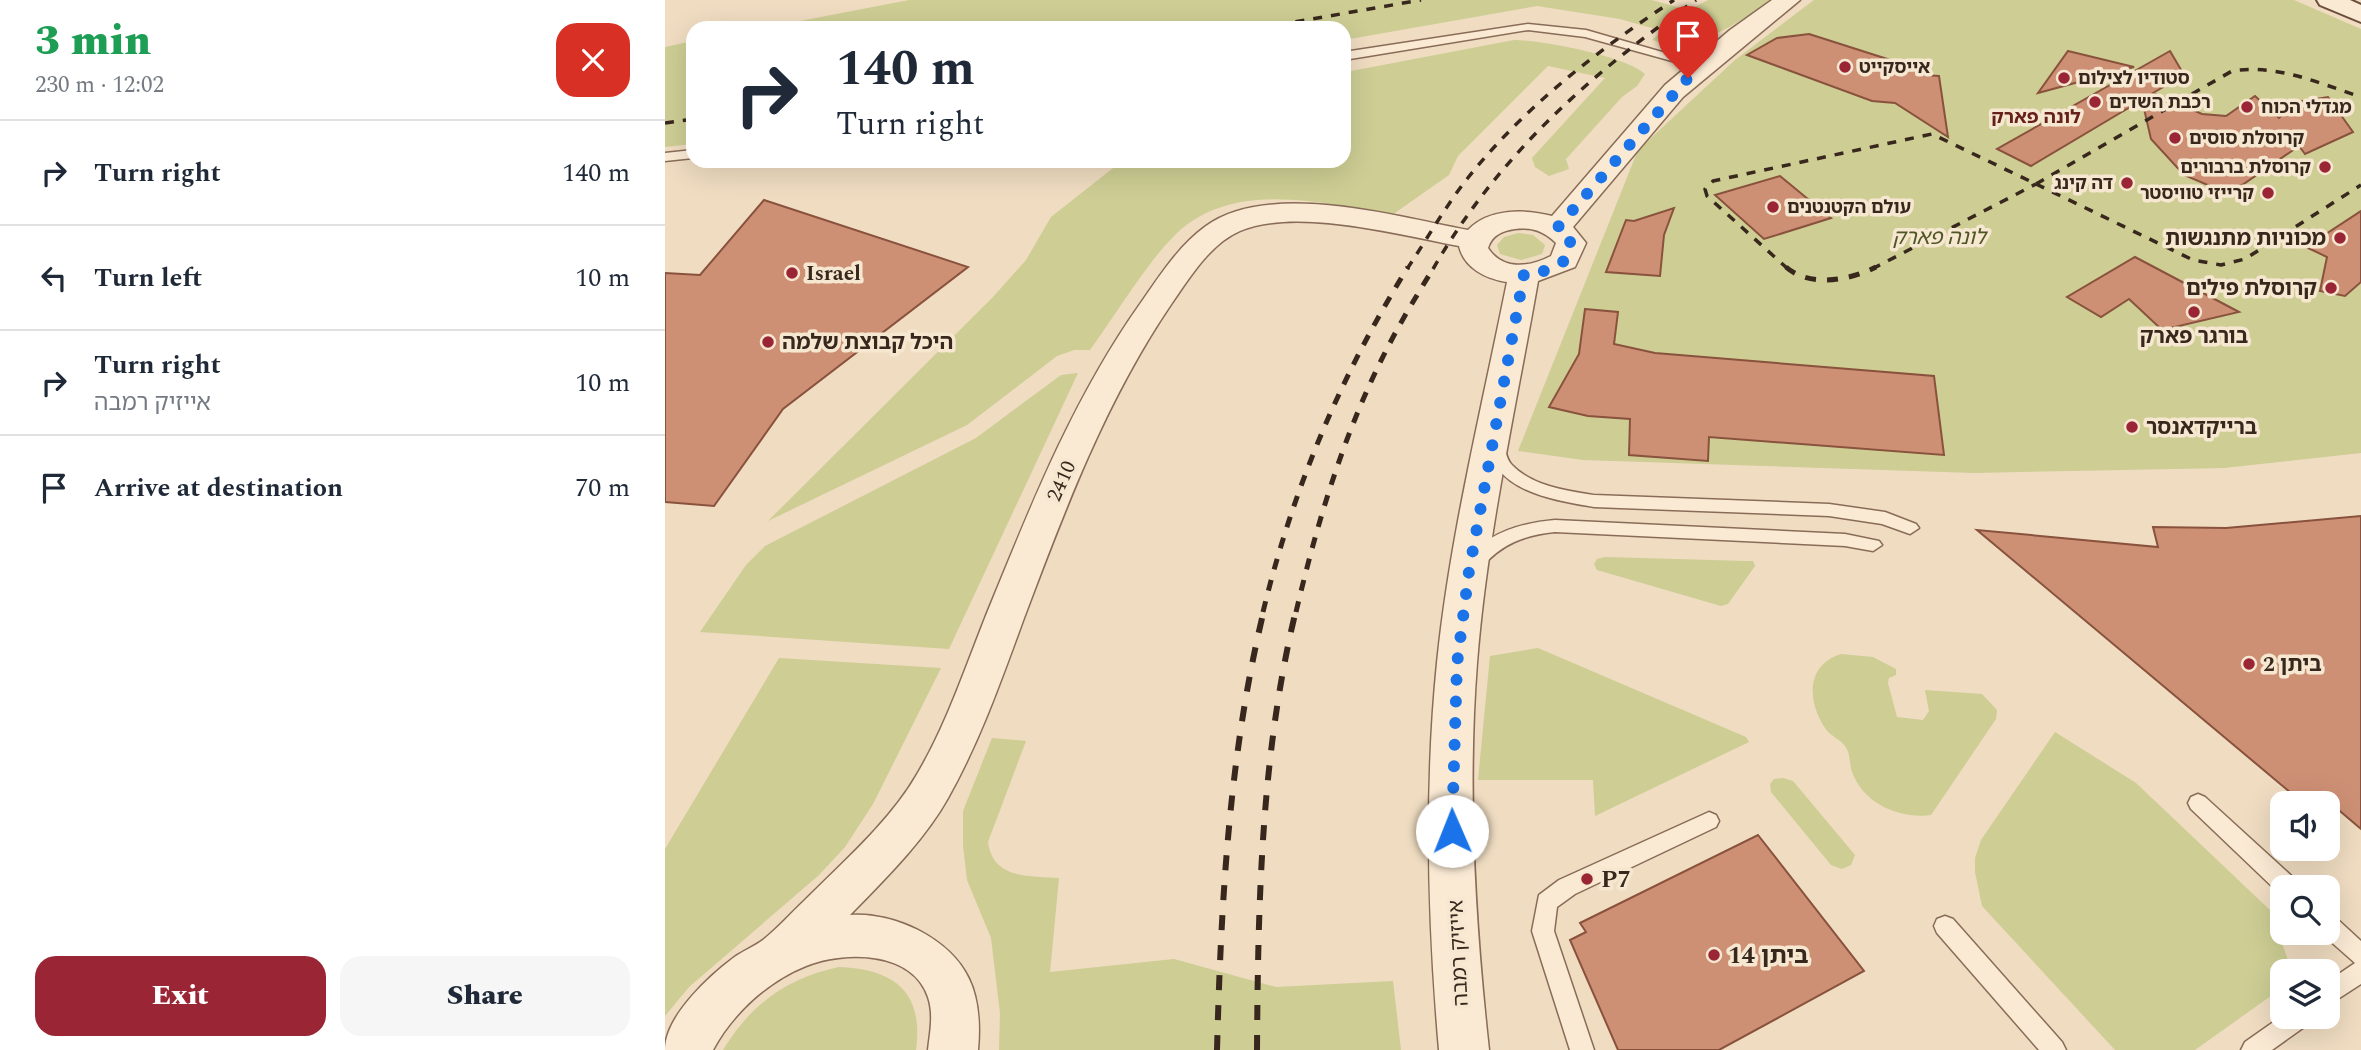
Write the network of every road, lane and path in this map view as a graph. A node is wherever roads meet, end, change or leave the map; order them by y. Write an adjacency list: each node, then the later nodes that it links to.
1 (1788, 0): 5 (street)
2 (2329, 0): 3 (main road)
3 (2361, 14)
4 (1351, 55): 5 (lane)
5 (1701, 65): 8 (street)
6 (686, 155): 7 (lane)
7 (665, 157)
8 (1557, 228): 9 (street); 10 (street)
9 (1475, 240): 10 (street); 20 (street, 2410)
10 (1524, 274): 11 (street, אייזיק רמבה)
11 (1495, 435): 12 (lane); 14 (street, אייזיק רמבה)
12 (1910, 528)
13 (1873, 545): 14 (lane)
14 (1469, 571): 27 (street, אייזיק רמבה)
15 (2198, 803): 17 (lane)
16 (1709, 821): 28 (lane)
17 (2275, 875)
18 (1945, 926): 29 (lane)
19 (2340, 936): 21 (lane)
20 (780, 955): 25 (street); 26 (street)
21 (2361, 955)
22 (2361, 971): 23 (lane)
23 (2340, 986)
24 (2282, 1029): 30 (lane)
25 (686, 1050)
26 (953, 1050)
27 (1464, 1050)
28 (1582, 1050)
29 (2054, 1050)
30 (2253, 1050)

